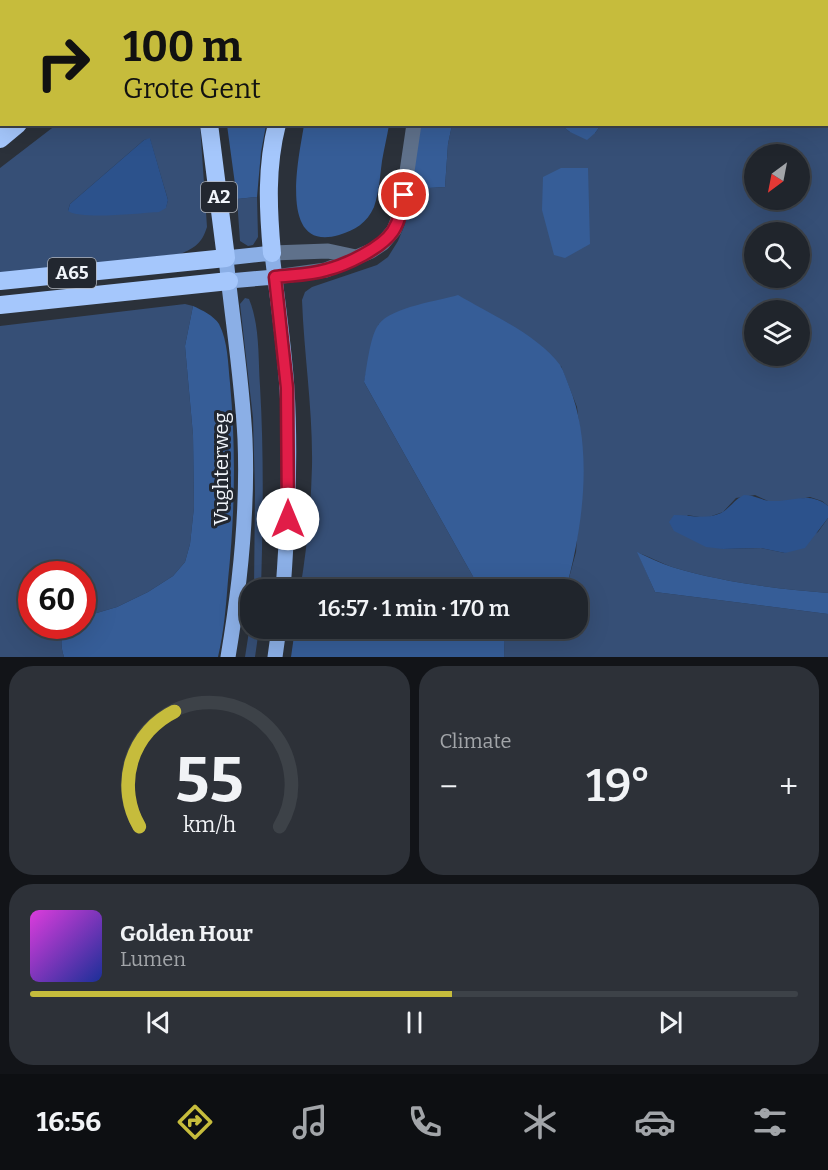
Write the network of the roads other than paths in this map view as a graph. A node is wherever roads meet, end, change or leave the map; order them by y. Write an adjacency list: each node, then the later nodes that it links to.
1 (16, 126): 5 (highway)
2 (208, 126): 8 (highway, A2)
3 (277, 126): 6 (highway)
4 (414, 126): 7 (street)
5 (0, 139)
6 (272, 253): 7 (street); 8 (main road); 9 (main road)
7 (356, 257): 9 (street)
8 (226, 258): 10 (highway, A65); 11 (main road, Vughterweg)
9 (275, 277): 11 (main road); 13 (main road)
10 (0, 281)
11 (229, 281): 12 (highway, A65); 15 (main road, Vughterweg)
12 (0, 305)
13 (284, 579)
14 (277, 639): 16 (main road)
15 (228, 657)
16 (275, 657)

